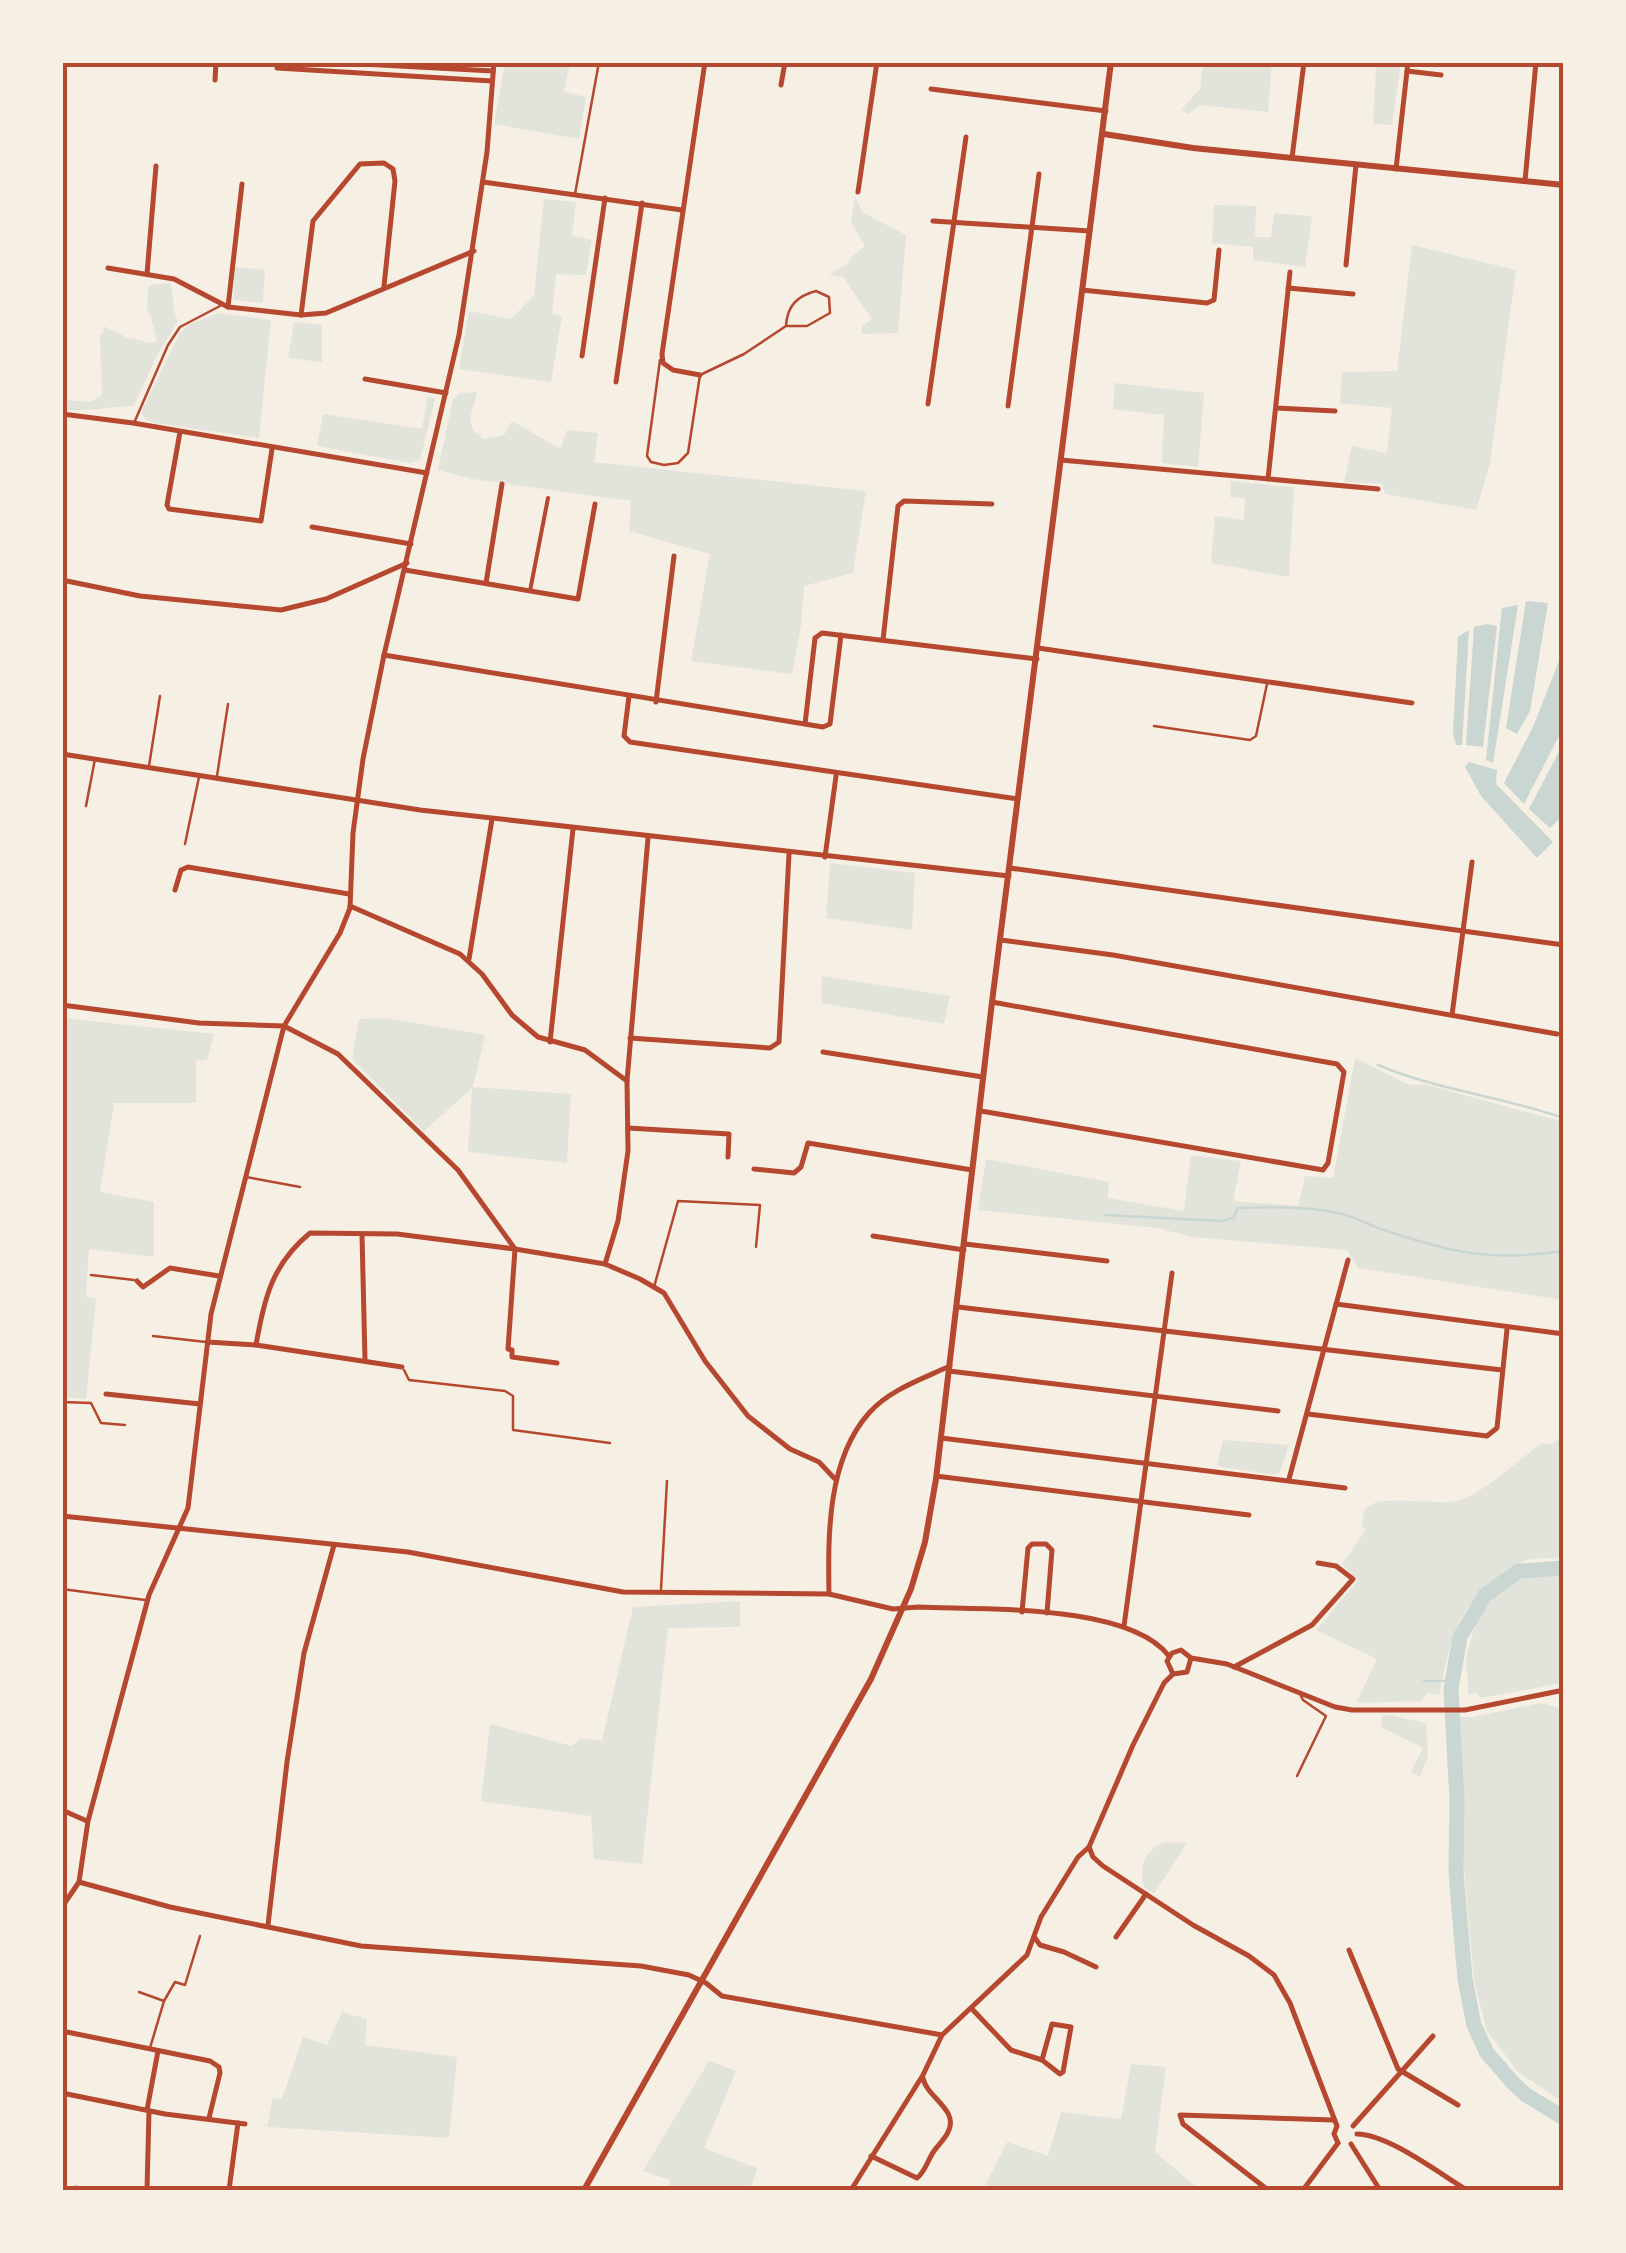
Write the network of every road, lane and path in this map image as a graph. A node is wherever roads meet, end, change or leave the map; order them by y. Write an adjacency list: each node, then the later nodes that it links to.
1 (216, 62): 16 (street)
2 (494, 62): 13 (street)
3 (600, 62): 33 (lane)
4 (705, 62): 36 (street)
5 (786, 62): 18 (street)
6 (877, 62): 32 (street)
7 (1111, 62): 20 (street)
8 (1304, 62): 23 (street)
9 (1408, 62): 14 (street)
10 (1536, 62): 28 (street)
11 (343, 63): 13 (street)
12 (277, 68): 17 (street)
13 (493, 71): 17 (street)
14 (1407, 71): 15 (street); 26 (street)
15 (1441, 74)
16 (215, 80)
17 (492, 82): 29 (street)
18 (781, 85)
19 (931, 89): 20 (street)
20 (1106, 110): 21 (street)
21 (1104, 134): 23 (street); 40 (street)
22 (966, 136): 38 (street)
23 (1292, 158): 24 (street)
24 (1356, 165): 26 (street); 43 (street)
25 (156, 166): 46 (street)
26 (1396, 169): 28 (street)
27 (1039, 174): 39 (street)
28 (1525, 181): 31 (street)
29 (484, 182): 33 (street); 42 (street)
30 (242, 184): 51 (street)
31 (1564, 185)
32 (858, 192)
33 (575, 194): 34 (street)
34 (604, 198): 35 (street); 55 (street)
35 (642, 203): 36 (street); 58 (street)
36 (682, 210): 54 (street)
37 (934, 221): 38 (street)
38 (953, 222): 39 (street); 60 (street)
39 (1031, 228): 40 (street); 61 (street)
40 (1090, 231): 49 (street)
41 (1219, 250): 49 (street)
42 (474, 251): 47 (street); 59 (street)
43 (1346, 265)
44 (108, 268): 46 (street)
45 (1290, 272): 48 (street)
46 (147, 274): 51 (street)
47 (384, 287): 52 (street); 52 (street)
48 (1288, 288): 50 (street); 62 (street)
49 (1082, 290): 68 (street)
50 (1352, 294)
51 (225, 306): 52 (street); 65 (lane)
52 (300, 316)
53 (786, 326): 53 (lane); 56 (lane)
54 (662, 354): 56 (street); 56 (lane)
55 (582, 356)
56 (700, 375)
57 (365, 379): 59 (street)
58 (616, 382)
59 (446, 393): 69 (street)
60 (928, 404)
61 (1008, 406)
62 (1276, 408): 63 (street); 70 (street)
63 (1335, 411)
64 (62, 414): 65 (street)
65 (134, 423): 66 (street)
66 (180, 432): 67 (street); 67 (street)
67 (272, 449): 69 (street)
68 (1061, 460): 70 (street); 85 (street)
69 (428, 473): 77 (street)
70 (1268, 479): 72 (street)
71 (502, 484): 81 (street)
72 (1378, 488)
73 (548, 498): 82 (street)
74 (595, 504): 82 (street)
75 (992, 504): 84 (street)
76 (312, 527): 77 (street)
77 (411, 544): 79 (street)
78 (674, 556): 91 (street)
79 (406, 567): 80 (street); 81 (street); 86 (street)
80 (62, 580)
81 (486, 583): 82 (street)
82 (530, 591)
83 (841, 635): 84 (street); 94 (street); 94 (street)
84 (883, 640): 87 (street)
85 (1038, 648): 87 (street); 88 (street)
86 (384, 655): 90 (street); 103 (street)
87 (1036, 659): 102 (street)
88 (1268, 682): 92 (street); 95 (lane)
89 (160, 696): 98 (lane)
90 (629, 696): 91 (street); 99 (street)
91 (656, 702): 94 (street)
92 (1412, 703)
93 (228, 704): 101 (lane)
94 (805, 725)
95 (1154, 726)
96 (62, 754): 97 (street)
97 (96, 757): 98 (street); 104 (lane)
98 (149, 766): 100 (street)
99 (836, 774): 102 (street); 110 (street)
100 (199, 775): 101 (street); 108 (lane)
101 (217, 777): 103 (street)
102 (1018, 799): 112 (street)
103 (356, 800): 105 (street); 114 (street)
104 (86, 806)
105 (492, 819): 106 (street); 119 (street)
106 (574, 830): 107 (street); 126 (street)
107 (648, 838): 109 (street); 125 (street)
108 (185, 844)
109 (789, 854): 110 (street); 125 (street)
110 (825, 857): 112 (street)
111 (1472, 862): 116 (street)
112 (1010, 872): 116 (street); 117 (street)
113 (175, 890): 114 (street)
114 (350, 894): 115 (street)
115 (350, 906): 119 (street); 123 (street)
116 (1463, 932): 118 (street); 122 (street)
117 (1001, 940): 120 (street); 122 (street)
118 (1564, 945)
119 (469, 959): 126 (street)
120 (992, 1002): 128 (street); 130 (street)
121 (62, 1006): 123 (street)
122 (1452, 1016): 124 (street)
123 (284, 1026): 135 (street); 141 (street)
124 (1557, 1034)
125 (630, 1038): 129 (street)
126 (550, 1042): 129 (street)
127 (822, 1052): 128 (street)
128 (984, 1078): 130 (street)
129 (627, 1081): 131 (street)
130 (981, 1111): 134 (street)
131 (628, 1128): 132 (street); 144 (street)
132 (728, 1158)
133 (754, 1169): 134 (street)
134 (972, 1170): 140 (street)
135 (244, 1177): 136 (lane); 147 (street)
136 (300, 1187)
137 (362, 1234): 141 (street); 157 (street); 159 (street)
138 (873, 1236): 140 (street)
139 (756, 1247): 149 (lane)
140 (965, 1247): 143 (street); 151 (street)
141 (515, 1249): 144 (street); 160 (street)
142 (1348, 1260): 150 (street)
143 (1107, 1261)
144 (605, 1264): 149 (street)
145 (1172, 1273): 153 (street)
146 (91, 1275): 148 (lane)
147 (219, 1276): 148 (street); 156 (street)
148 (138, 1281)
149 (654, 1288): 175 (street)
150 (1336, 1304): 152 (street); 158 (street)
151 (958, 1307): 153 (street); 162 (street)
152 (1507, 1328): 154 (street); 163 (street)
153 (1164, 1332): 158 (street); 165 (street)
154 (1564, 1334)
155 (153, 1336): 156 (lane)
156 (206, 1342): 157 (street); 167 (street)
157 (256, 1345): 159 (street)
158 (1325, 1350): 163 (street); 169 (street)
159 (365, 1360): 161 (street)
160 (557, 1363)
161 (402, 1367): 172 (lane)
162 (949, 1368): 165 (street); 171 (street); 175 (street)
163 (1502, 1370): 169 (street)
164 (106, 1394): 167 (street)
165 (1156, 1396): 168 (street); 173 (street)
166 (62, 1402): 170 (lane)
167 (200, 1404): 182 (street)
168 (1278, 1411)
169 (1308, 1414): 176 (street)
170 (125, 1426)
171 (941, 1438): 173 (street); 174 (street)
172 (610, 1443)
173 (1147, 1464): 176 (street); 179 (street)
174 (936, 1476): 179 (street); 189 (street)
175 (836, 1480): 187 (street)
176 (1288, 1480): 178 (street)
177 (666, 1481): 186 (lane)
178 (1345, 1488)
179 (1141, 1501): 180 (street); 192 (street)
180 (1249, 1515)
181 (62, 1516): 182 (street)
182 (181, 1528): 183 (street); 188 (street)
183 (334, 1545): 186 (street); 206 (street)
184 (1318, 1563): 195 (street)
185 (62, 1589): 188 (lane)
186 (660, 1593): 187 (street)
187 (829, 1594): 189 (street)
188 (148, 1600): 201 (street)
189 (904, 1609): 190 (street); 212 (street)
190 (1022, 1612): 191 (street); 191 (street)
191 (1047, 1613): 192 (street)
192 (1124, 1626): 193 (street)
193 (1169, 1656): 194 (street); 196 (street)
194 (1191, 1658): 195 (street); 196 (street)
195 (1234, 1666): 198 (street)
196 (1173, 1674): 202 (street)
197 (1564, 1690): 198 (street)
198 (1299, 1692): 199 (lane)
199 (1297, 1776)
200 (62, 1810): 201 (street)
201 (88, 1821): 203 (street)
202 (1090, 1847): 204 (street); 209 (street)
203 (79, 1882): 205 (street); 206 (street)
204 (1146, 1894): 208 (street); 228 (street)
205 (62, 1907)
206 (268, 1926): 212 (street)
207 (200, 1936): 214 (lane)
208 (1116, 1936)
209 (1035, 1938): 211 (street); 215 (street)
210 (1349, 1950): 222 (street)
211 (1096, 1967)
212 (702, 1980): 217 (street); 236 (street)
213 (140, 1992): 214 (lane)
214 (164, 2001): 219 (lane)
215 (972, 2010): 217 (street); 221 (street)
216 (62, 2032): 219 (street)
217 (942, 2036): 223 (street)
218 (1433, 2036): 222 (street)
219 (150, 2049): 220 (street)
220 (158, 2051): 226 (street); 227 (street)
221 (1042, 2060): 221 (street)
222 (1401, 2071): 225 (street); 229 (street)
223 (923, 2075): 233 (street); 233 (street)
224 (62, 2093): 226 (street)
225 (1458, 2105)
226 (148, 2110): 227 (street); 234 (street)
227 (210, 2118): 235 (street)
228 (1336, 2123): 229 (street); 231 (street); 238 (street)
229 (1353, 2126): 230 (street)
230 (1357, 2134): 232 (street); 241 (street)
231 (1338, 2143): 232 (street); 239 (street)
232 (1351, 2144): 240 (street)
233 (872, 2156): 237 (street)
234 (148, 2190)
235 (229, 2190)
236 (584, 2190)
237 (851, 2190)
238 (1268, 2190)
239 (1302, 2190)
240 (1380, 2190)
241 (1467, 2190)

